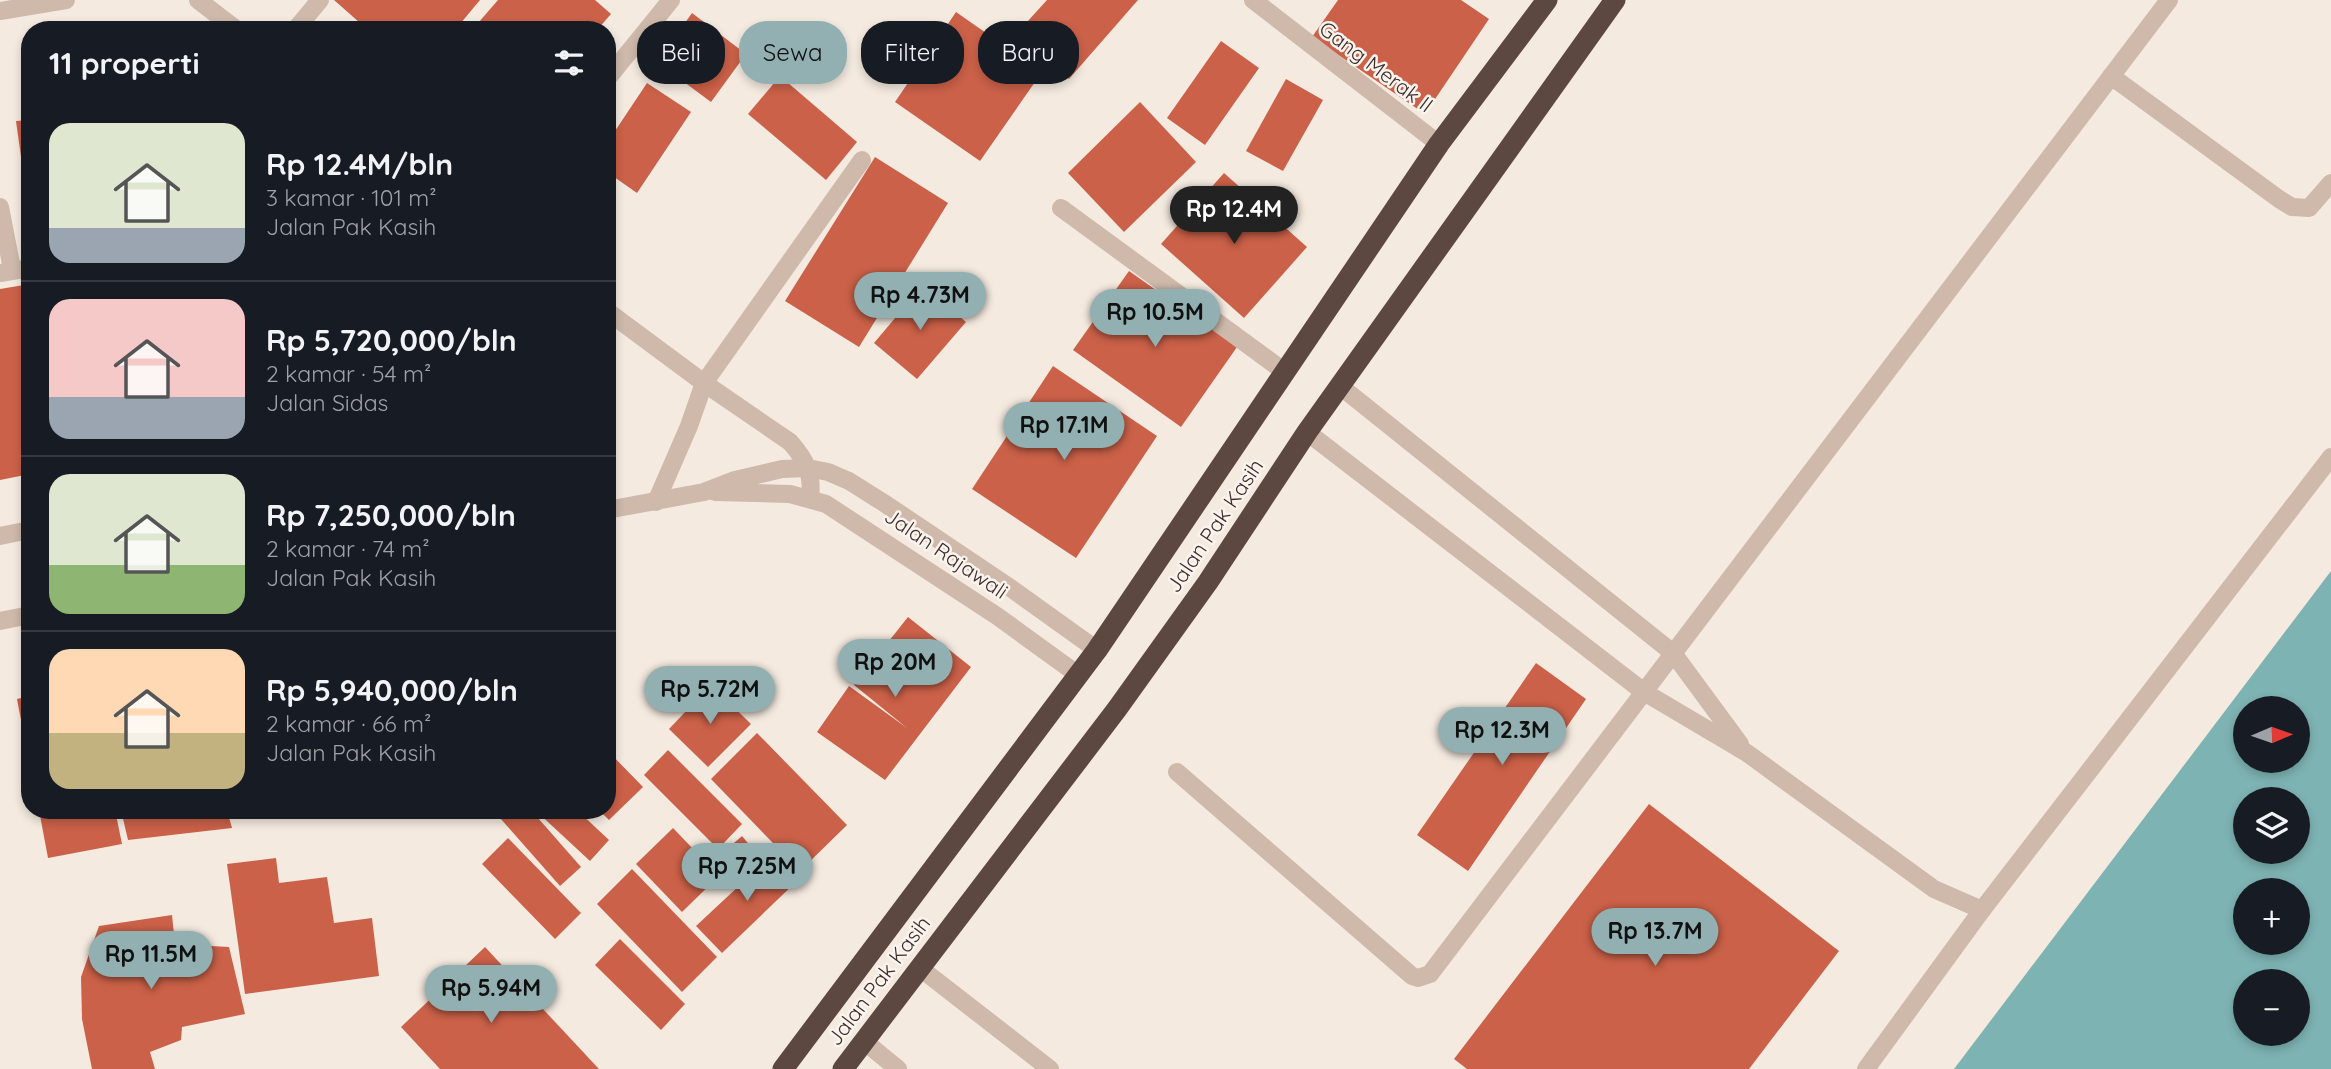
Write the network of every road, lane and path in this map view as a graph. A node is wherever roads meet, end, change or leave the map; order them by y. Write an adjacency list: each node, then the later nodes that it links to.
1 (66, 0): 9 (street)
2 (198, 0): 10 (street)
3 (320, 0): 11 (street)
4 (671, 0): 12 (street)
5 (1253, 0): 14 (street, Gang Merak II)
6 (1546, 0): 14 (highway, Jalan Pak Kasih)
7 (1615, 0): 23 (highway, Jalan Pak Kasih)
8 (2169, 0): 13 (street)
9 (0, 11)
10 (225, 21)
11 (302, 21)
12 (616, 68)
13 (2111, 76): 16 (street); 36 (street)
14 (1439, 144): 21 (highway, Jalan Pak Kasih)
15 (862, 160): 22 (street)
16 (2331, 183)
17 (0, 207): 19 (street)
18 (1061, 208): 21 (street)
19 (14, 270)
20 (616, 318): 22 (street)
21 (1285, 372): 35 (highway, Jalan Pak Kasih)
22 (704, 383): 26 (street); 29 (street)
23 (1339, 386): 24 (highway, Jalan Pak Kasih); 36 (street)
24 (1307, 432): 38 (street); 42 (highway, Jalan Pak Kasih)
25 (2331, 457): 41 (street)
26 (808, 468): 27 (street); 28 (street); 35 (street, Jalan Rajawali)
27 (704, 492): 28 (street, Jalan Rajawali); 29 (street)
28 (810, 498): 37 (street, Jalan Rajawali)
29 (656, 502): 30 (street)
30 (616, 509)
31 (21, 532): 32 (street)
32 (0, 536)
33 (21, 617): 34 (street)
34 (0, 621)
35 (1097, 650): 37 (highway, Jalan Pak Kasih)
36 (1674, 653): 38 (street); 39 (street)
37 (1077, 674): 44 (highway, Jalan Pak Kasih)
38 (1644, 692): 39 (street); 40 (street)
39 (1747, 753): 41 (street)
40 (1177, 772)
41 (1982, 910): 48 (street)
42 (920, 968): 43 (highway, Jalan Pak Kasih); 47 (street)
43 (865, 1042): 45 (highway, Jalan Pak Kasih); 46 (street)
44 (783, 1069)
45 (843, 1069)
46 (898, 1069)
47 (1050, 1069)
48 (1866, 1069)

